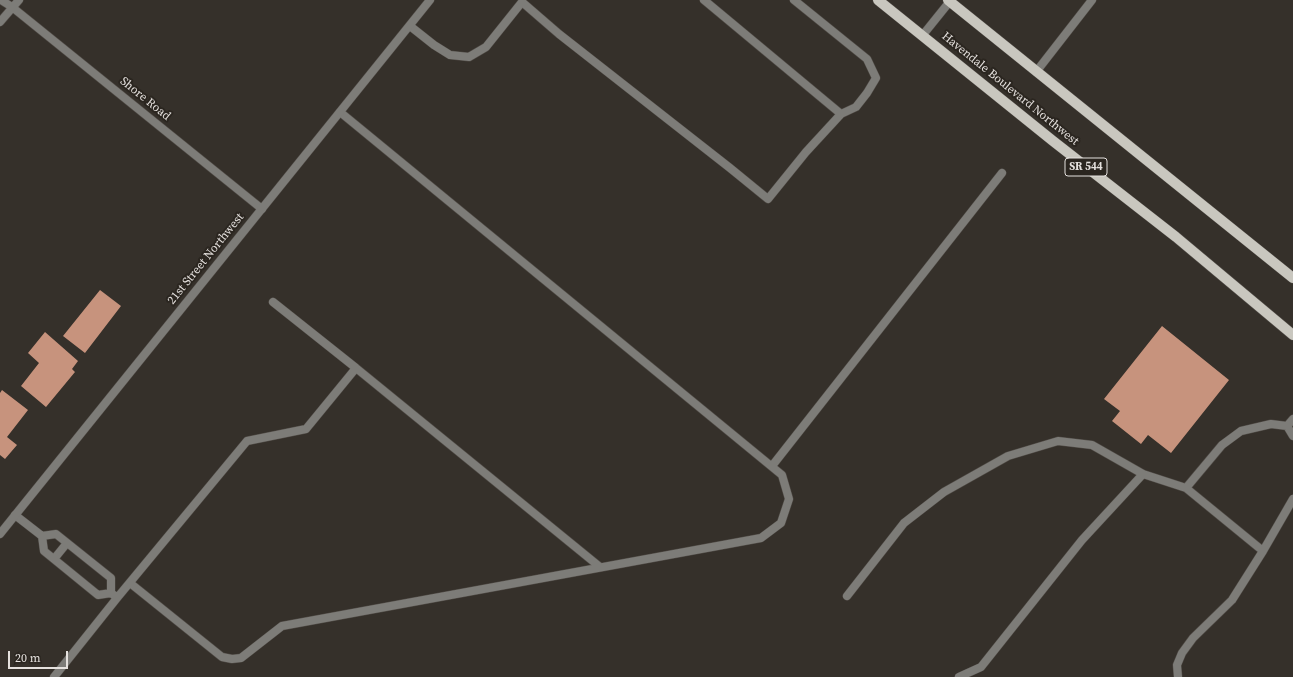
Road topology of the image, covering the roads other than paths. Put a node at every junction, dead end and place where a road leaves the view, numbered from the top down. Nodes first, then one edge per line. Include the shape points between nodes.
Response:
1 (1, 0) edge
2 (19, 0) edge
3 (430, 0) edge
4 (704, 0) edge
5 (794, 0) edge
6 (878, 0) edge
7 (950, 0) edge
8 (1092, 0) edge
9 (522, 1) edge
10 (12, 7) junction
11 (0, 22) edge
12 (410, 26) junction
13 (922, 36) junction
14 (1036, 72) junction
15 (340, 112) junction
16 (841, 114) junction
17 (1002, 173) dead end
18 (262, 209) junction
19 (1293, 278) edge
20 (273, 302) dead end
21 (1293, 335) edge
22 (356, 368) junction
23 (1293, 419) edge
24 (1287, 426) junction
25 (1293, 436) edge
26 (772, 466) junction
27 (1143, 474) junction
28 (1186, 488) junction
29 (1293, 499) edge
30 (15, 515) junction
31 (0, 534) edge
32 (42, 536) junction
33 (66, 543) junction
34 (1263, 551) junction
35 (54, 559) junction
36 (600, 567) junction
37 (130, 583) junction
38 (114, 596) junction
39 (847, 596) dead end
40 (54, 677) edge
41 (959, 677) edge
42 (1178, 677) edge

1 - 10 street, Shore Road
2 - 10 street
3 - 12 street, 21st Street Northwest
4 - 16 street
5 - 16 street via 867,60 876,78 856,108
6 - 13 main road, Havendale Boulevard Northwest / SR 544
7 - 13 street
7 - 14 main road
8 - 14 street
9 - 12 street via 486,47 469,57 450,55
9 - 16 street via 559,34 768,199
10 - 11 street
10 - 18 street, Shore Road
12 - 15 street, 21st Street Northwest
13 - 21 main road, Havendale Boulevard Northwest / SR 544 via 1176,238
14 - 19 main road
15 - 18 street, 21st Street Northwest
15 - 26 street
17 - 26 street
18 - 30 street, 21st Street Northwest
20 - 22 street
22 - 36 street
22 - 37 street via 306,429 247,441
23 - 24 street
24 - 25 street
24 - 28 street via 1271,424 1241,431 1222,445
26 - 36 street via 782,475 789,499 780,523 761,538
27 - 28 street
27 - 39 street via 1092,445 1058,441 1008,456 944,492 904,523
27 - 41 street via 1082,540 981,667
28 - 34 street
29 - 34 street
30 - 31 street, 21st Street Northwest
30 - 32 street
32 - 33 street via 56,534
32 - 35 street via 44,551
33 - 35 street
33 - 38 street via 111,578
34 - 42 street via 1232,600 1193,638 1182,653 1177,665
35 - 38 street via 98,595
36 - 37 street via 282,626 241,658 232,659 222,657
37 - 38 street
38 - 40 street

